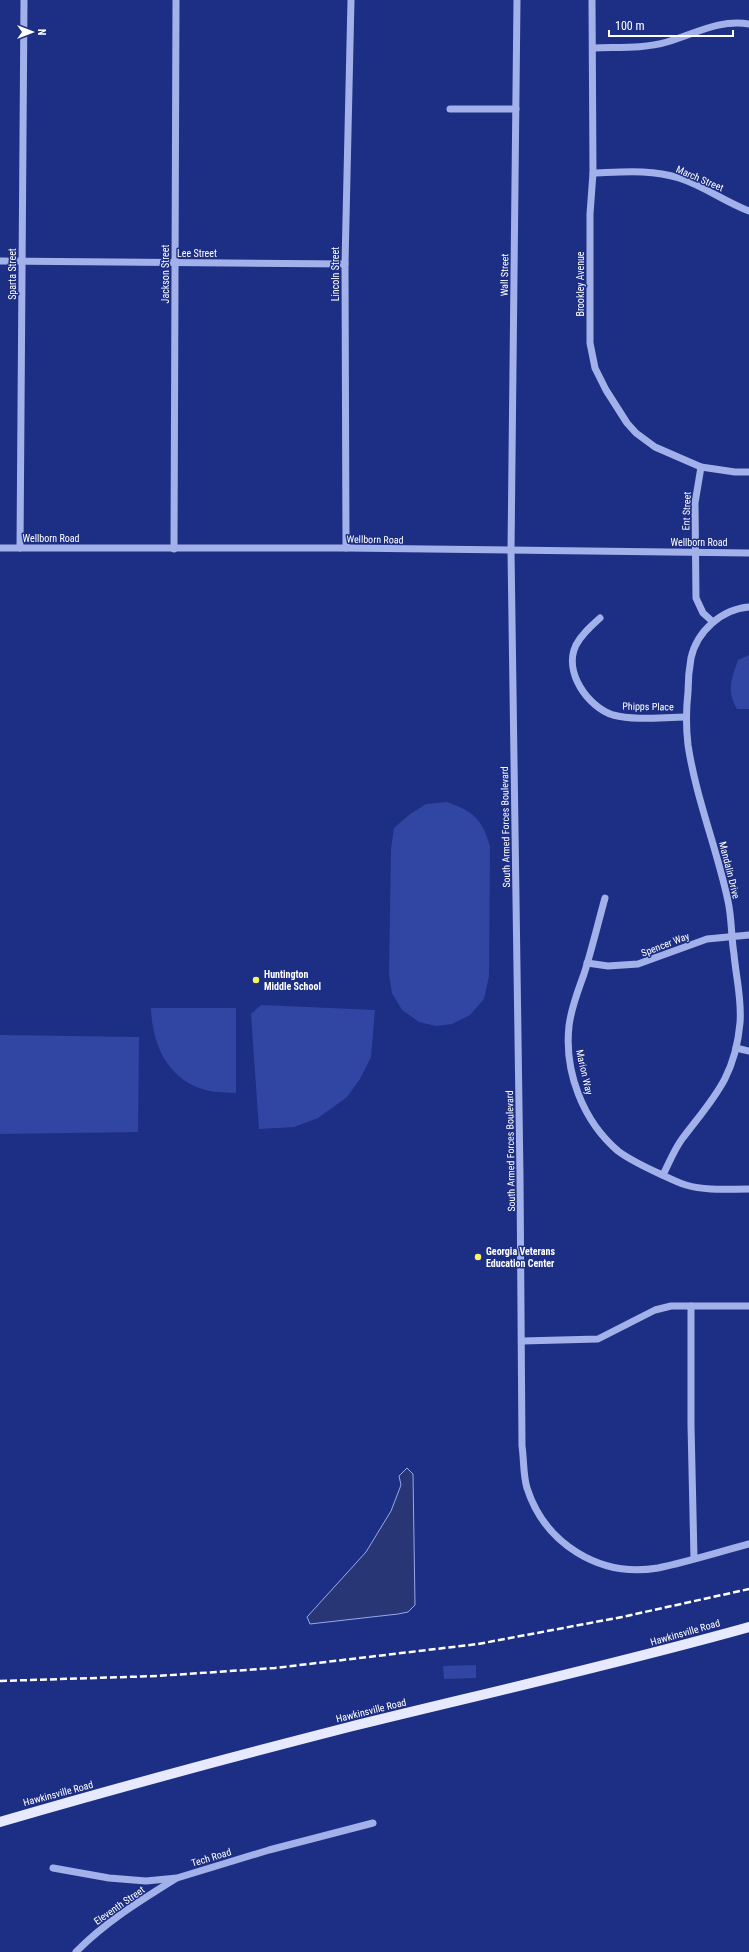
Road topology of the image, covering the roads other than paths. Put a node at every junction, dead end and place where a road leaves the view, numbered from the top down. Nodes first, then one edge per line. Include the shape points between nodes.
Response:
1 (24, 0) edge
2 (176, 0) edge
3 (351, 0) edge
4 (517, 0) edge
5 (592, 0) edge
6 (749, 24) edge
7 (594, 48) junction
8 (450, 109) dead end
9 (516, 109) junction
10 (593, 172) junction
11 (749, 211) edge
12 (0, 261) edge
13 (22, 261) junction
14 (175, 263) junction
15 (345, 264) junction
16 (701, 466) junction
17 (749, 472) edge
18 (0, 548) edge
19 (20, 548) junction
20 (346, 548) junction
21 (174, 549) junction
22 (511, 551) junction
23 (695, 552) junction
24 (749, 552) edge
25 (749, 607) edge
26 (600, 618) dead end
27 (713, 622) junction
28 (686, 717) junction
29 (605, 898) dead end
30 (749, 935) edge
31 (732, 936) junction
32 (587, 963) junction
33 (736, 1048) junction
34 (749, 1051) edge
35 (663, 1175) junction
36 (749, 1189) edge
37 (691, 1306) junction
38 (749, 1306) edge
39 (522, 1341) junction
40 (749, 1544) edge
41 (694, 1558) junction
42 (749, 1627) edge
43 (0, 1822) edge
44 (373, 1823) dead end
45 (53, 1868) dead end
46 (177, 1878) junction
47 (76, 1952) edge

1 - 13 street, Sparta Street
2 - 14 street, Jackson Street
3 - 15 street, Lincoln Street
4 - 9 street, Wall Street
5 - 7 street, Brookley Avenue
6 - 7 street via 718,24 666,42 636,47
7 - 10 street, Brookley Avenue
8 - 9 street
9 - 22 street, Wall Street
10 - 11 street, March Street via 642,171 664,174 696,185
10 - 16 street, Brookley Avenue via 590,214 590,343 595,368 620,414 636,432 666,453
12 - 13 street, Lee Street
13 - 14 street, Lee Street
13 - 19 street, Sparta Street
14 - 15 street, Lee Street
14 - 21 street, Jackson Street
15 - 20 street, Lincoln Street
16 - 17 street, Brookley Avenue
16 - 23 street, Ent Street via 695,503
18 - 19 street, Wellborn Road
19 - 21 street, Wellborn Road
20 - 21 street, Wellborn Road
20 - 22 street, Wellborn Road
22 - 23 street, Wellborn Road
22 - 39 street, South Armed Forces Boulevard
23 - 24 street, Wellborn Road
23 - 27 street, Ent Street via 696,598 703,613
25 - 27 street, Mandalin Drive via 733,611
26 - 28 street, Phipps Place via 583,634 575,646 575,675 589,700 600,709 626,717
27 - 28 street, Mandalin Drive via 700,636 691,657
28 - 31 street, Mandalin Drive via 691,761 725,885
29 - 32 street, Marion Way
30 - 31 street, Spencer Way
31 - 32 street, Spencer Way via 707,939 638,964 608,966
31 - 33 street, Mandalin Drive via 740,998 740,1025
32 - 35 street, Marion Way via 569,1025 569,1053 580,1099 593,1123 619,1151
33 - 34 street
33 - 35 street, Mandalin Drive via 722,1087 682,1140
35 - 36 street, Marion Way via 696,1188
37 - 38 street
37 - 39 street via 671,1306 656,1310 598,1339
37 - 41 street
39 - 41 street, South Armed Forces Boulevard via 522,1446 527,1488 538,1513 550,1530 565,1546 590,1560 616,1568 658,1568
40 - 41 street, South Armed Forces Boulevard
42 - 43 main road, Hawkinsville Road via 215,1762
44 - 46 street, Tech Road via 269,1850
45 - 46 street, Tech Road via 124,1880
46 - 47 street, Eleventh Street via 126,1910

